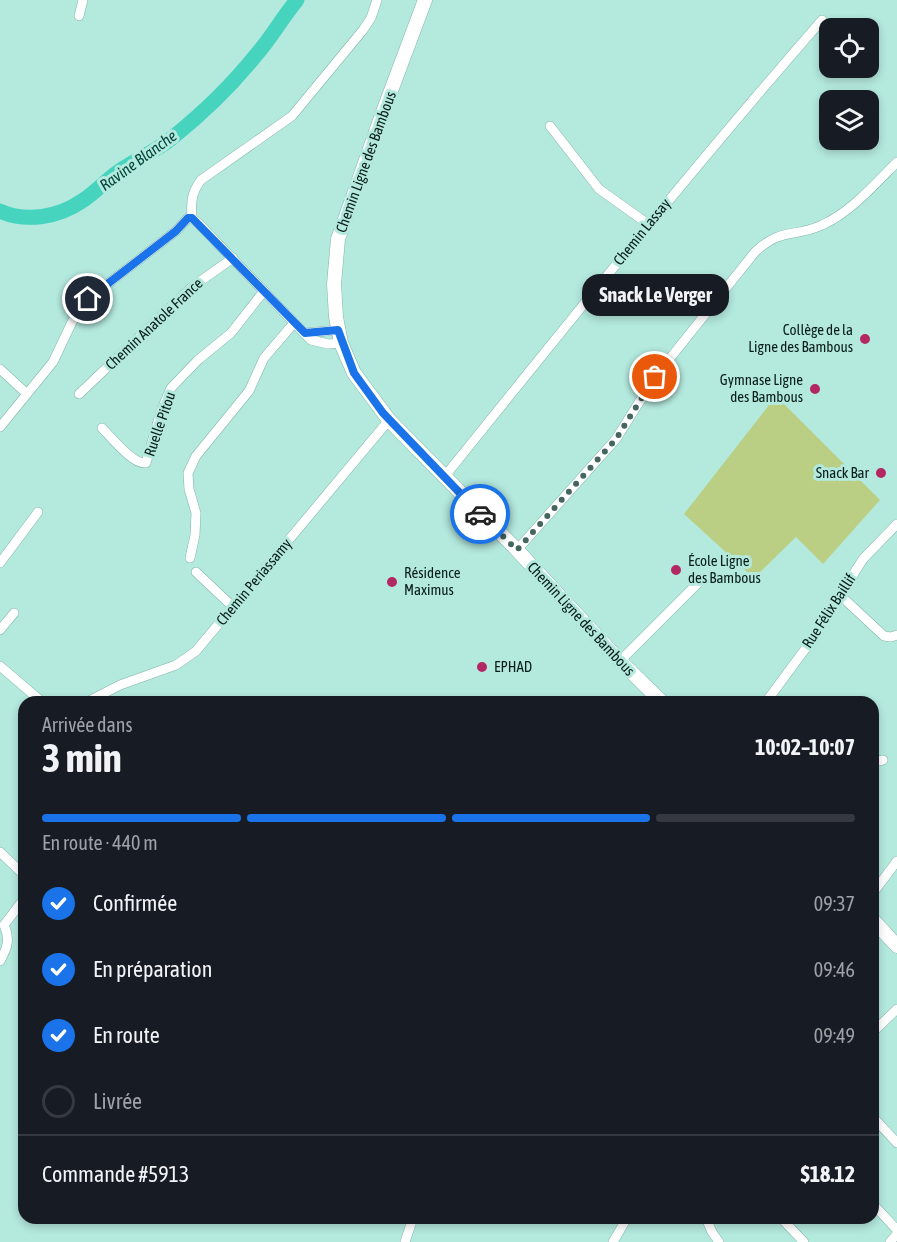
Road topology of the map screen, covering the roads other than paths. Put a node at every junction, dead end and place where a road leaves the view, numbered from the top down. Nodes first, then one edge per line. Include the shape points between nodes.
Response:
1 (83, 0) edge
2 (377, 0) edge
3 (425, 0) edge
4 (80, 16) dead end
5 (819, 24) edge
6 (550, 126) dead end
7 (897, 162) edge
8 (195, 221) junction
9 (648, 224) junction
10 (232, 258) junction
11 (264, 291) junction
12 (294, 323) junction
13 (340, 336) junction
14 (0, 369) edge
15 (26, 393) junction
16 (79, 394) dead end
17 (389, 420) junction
18 (0, 426) edge
19 (102, 428) dead end
20 (445, 476) junction
21 (39, 512) dead end
22 (897, 524) edge
23 (517, 550) junction
24 (190, 558) dead end
25 (0, 562) edge
26 (196, 572) dead end
27 (702, 579) dead end
28 (841, 596) junction
29 (233, 607) junction
30 (14, 613) dead end
31 (0, 630) edge
32 (897, 635) edge
33 (620, 661) junction
34 (0, 666) edge
35 (35, 696) edge
36 (99, 696) edge
37 (656, 696) edge
38 (770, 696) edge
39 (0, 852) edge
40 (897, 861) edge
41 (18, 869) edge
42 (879, 885) edge
43 (18, 905) edge
44 (2, 923) edge
45 (879, 926) edge
46 (897, 946) edge
47 (0, 960) edge
48 (897, 1009) edge
49 (879, 1026) edge
50 (879, 1124) edge
51 (897, 1143) edge
52 (879, 1211) edge
53 (410, 1224) edge
54 (624, 1224) edge
55 (710, 1224) edge
56 (787, 1224) edge
57 (897, 1232) edge
58 (405, 1242) edge
59 (613, 1242) edge
60 (719, 1242) edge
61 (804, 1242) edge
62 (890, 1242) edge

1 - 4 street
2 - 8 street via 363,30 292,116 196,186 191,202
3 - 13 main road, Chemin Ligne des Bambous via 341,230 334,284
5 - 9 street, Chemin Lassay
6 - 9 street via 599,189
7 - 23 street via 827,223 778,235 755,252 655,377 616,439
8 - 10 street
8 - 15 street via 188,218 88,299 53,362
9 - 20 street, Chemin Lassay
10 - 11 street
10 - 16 street, Chemin Anatole France via 192,286
11 - 12 street
11 - 19 street, Ruelle Pitou via 235,328 171,388 146,463 134,460
12 - 13 street via 318,343
12 - 24 street via 264,358 249,391 196,456 188,473 196,513
13 - 17 main road, Chemin Ligne des Bambous via 354,373
14 - 15 street
15 - 18 street
17 - 20 main road, Chemin Ligne des Bambous
17 - 29 street, Chemin Periassamy
20 - 23 main road, Chemin Ligne des Bambous
21 - 25 street
22 - 28 street, Rue Félix Baillif via 863,559
23 - 33 main road, Chemin Ligne des Bambous
26 - 29 street
27 - 33 street
28 - 32 street via 884,636
28 - 38 street, Rue Félix Baillif
29 - 36 street, Chemin Periassamy via 187,659
30 - 31 street
33 - 37 main road, Chemin Ligne des Bambous
34 - 35 street
39 - 41 street
40 - 42 street
43 - 44 street
44 - 47 street via 9,936
45 - 46 main road
48 - 49 street
50 - 51 street
52 - 57 street
53 - 58 street
54 - 59 street
55 - 60 street
56 - 61 street
57 - 62 street

